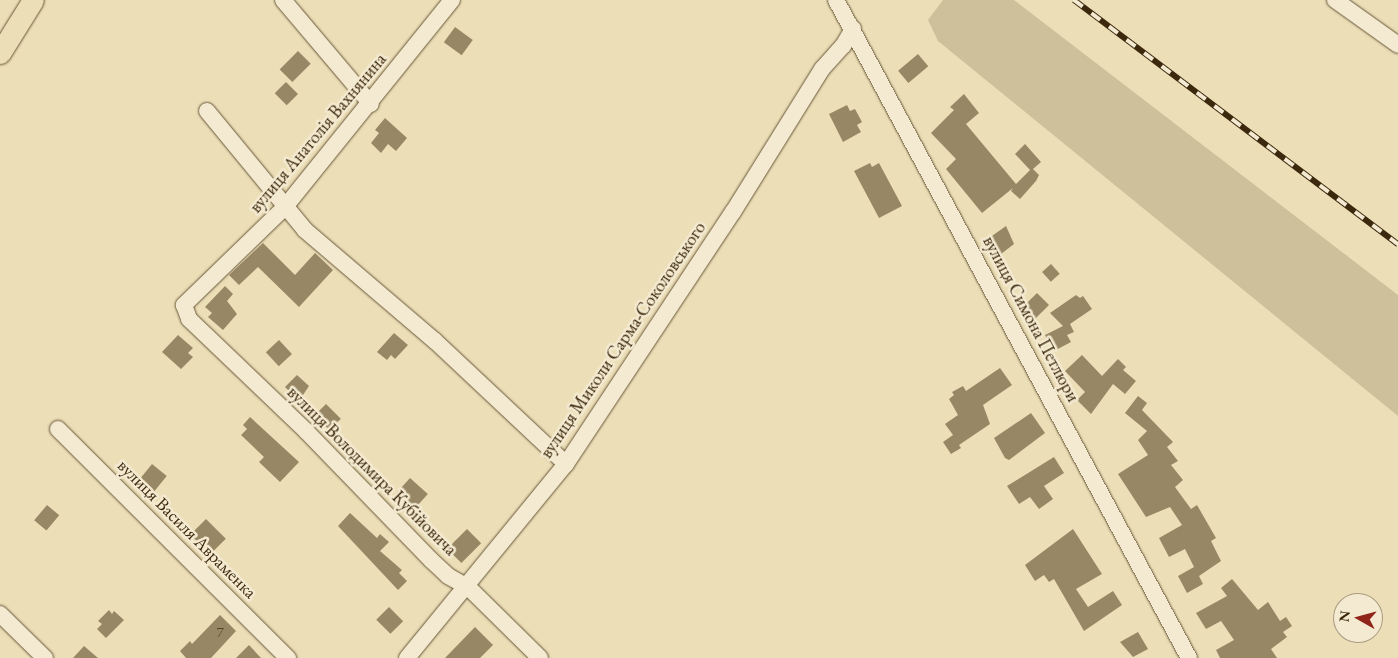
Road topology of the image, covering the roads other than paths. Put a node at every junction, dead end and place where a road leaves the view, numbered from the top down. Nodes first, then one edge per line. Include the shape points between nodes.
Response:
1 (33, 0) edge
2 (283, 0) edge
3 (452, 0) edge
4 (836, 0) edge
5 (1335, 0) edge
6 (853, 29) junction
7 (1398, 45) edge
8 (0, 53) edge
9 (371, 104) junction
10 (207, 112) dead end
11 (285, 207) junction
12 (184, 305) joint
13 (58, 429) dead end
14 (566, 464) junction
15 (468, 587) junction
16 (0, 614) edge
17 (45, 658) edge
18 (288, 658) edge
19 (407, 658) edge
20 (540, 658) edge
21 (1189, 658) edge

1 - 8 main road
2 - 9 street
3 - 9 street, вулиця Анатолія Вахнянина
4 - 6 street, вулиця Симона Петлюри
5 - 7 street
6 - 14 street, вулиця Миколи Сарма-Соколовського via 844,46 812,83 733,212
6 - 21 street, вулиця Симона Петлюри
9 - 11 street, вулиця Анатолія Вахнянина
10 - 11 street
11 - 12 street, вулиця Анатолія Вахнянина
11 - 14 street via 305,230 448,352
12 - 15 street, вулиця Володимира Кубійовича via 189,319 306,431 448,576
13 - 18 street, вулиця Василя Авраменка
14 - 15 street, вулиця Миколи Сарма-Соколовського
15 - 19 street, вулиця Миколи Сарма-Соколовського
15 - 20 street, вулиця Володимира Кубійовича
16 - 17 street

